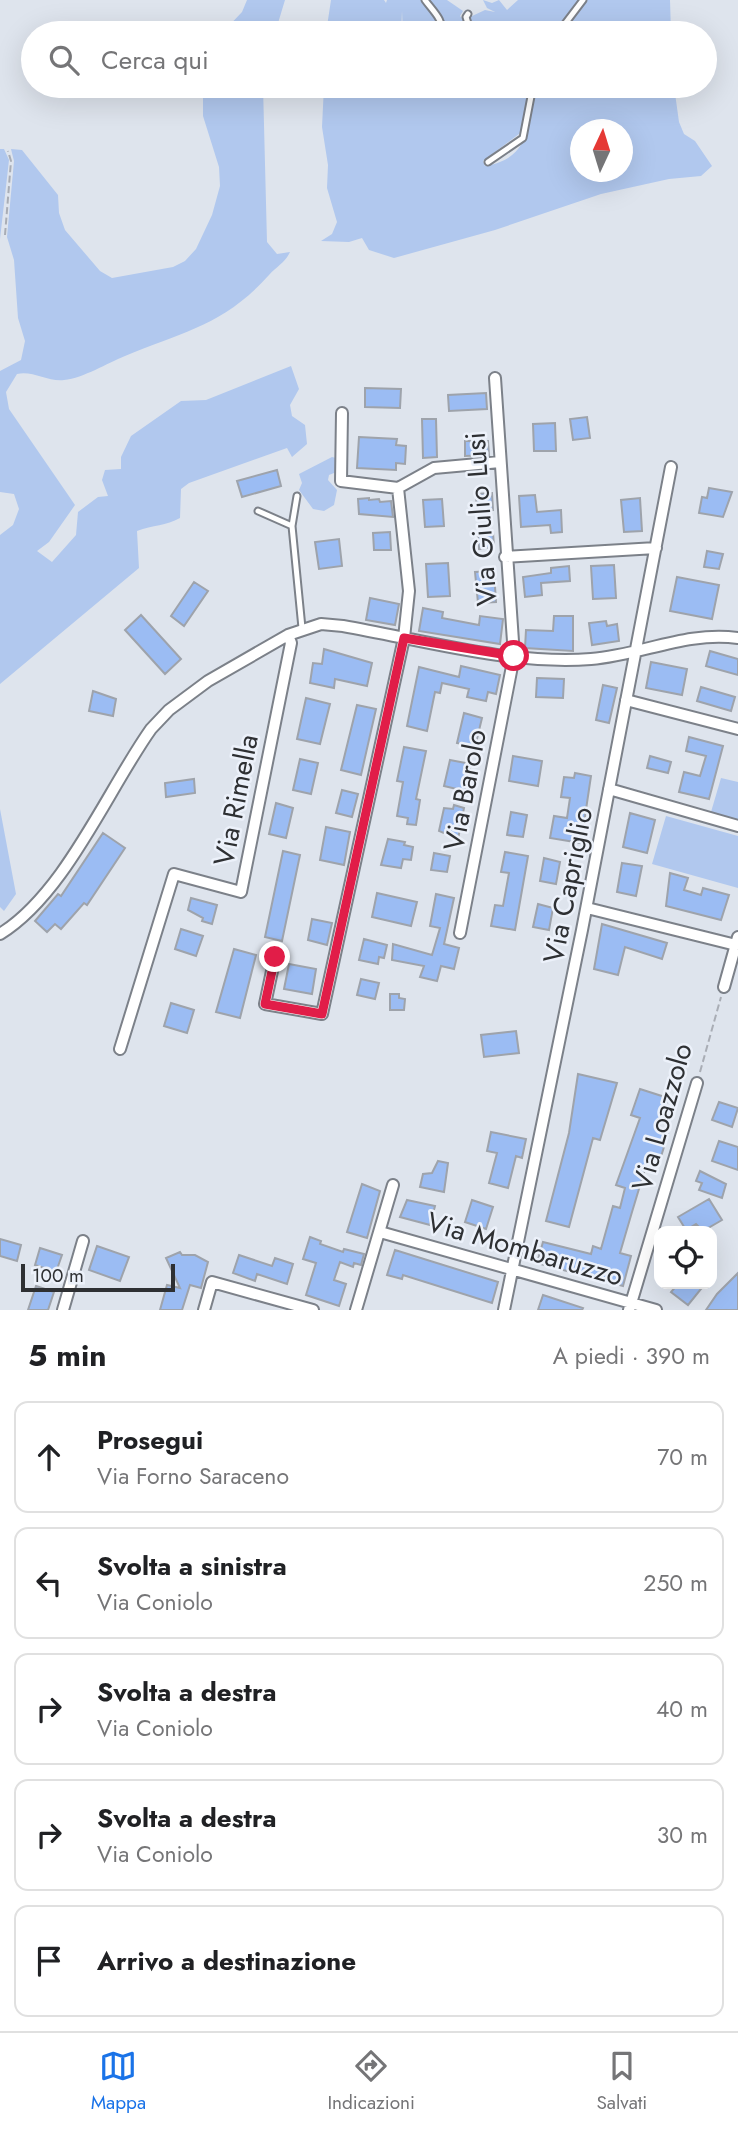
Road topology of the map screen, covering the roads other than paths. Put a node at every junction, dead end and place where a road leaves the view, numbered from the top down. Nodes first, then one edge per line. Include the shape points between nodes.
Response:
1 (425, 0) edge
2 (583, 0) edge
3 (468, 14) dead end
4 (440, 21) edge
5 (467, 21) edge
6 (567, 21) edge
7 (531, 98) edge
8 (488, 162) dead end
9 (495, 378) dead end
10 (342, 413) dead end
11 (500, 462) junction
12 (671, 467) dead end
13 (398, 488) junction
14 (297, 496) dead end
15 (258, 511) dead end
16 (292, 526) junction
17 (656, 548) junction
18 (505, 557) junction
19 (302, 628) junction
20 (288, 635) junction
21 (404, 638) junction
22 (738, 638) edge
23 (636, 650) junction
24 (514, 656) junction
25 (626, 700) junction
26 (738, 729) edge
27 (609, 789) junction
28 (738, 826) edge
29 (587, 908) junction
30 (460, 933) dead end
31 (0, 934) edge
32 (737, 941) edge
33 (275, 957) dead end
34 (724, 987) road end
35 (120, 1049) dead end
36 (697, 1083) road end
37 (393, 1185) dead end
38 (380, 1232) junction
39 (83, 1241) dead end
40 (513, 1269) junction
41 (630, 1306) edge
42 (63, 1310) edge
43 (204, 1310) edge
44 (313, 1310) edge
45 (356, 1310) edge
46 (505, 1310) edge
47 (656, 1310) edge

1 - 4 lane
2 - 6 lane
3 - 5 lane
7 - 8 lane via 523,138
9 - 11 street, Via Giulio Lusi
10 - 13 street via 341,481
11 - 13 street via 434,468
11 - 18 street, Via Giulio Lusi
12 - 17 street, Via Capriglio
13 - 21 street via 409,591
14 - 16 lane
15 - 16 lane
16 - 19 lane
17 - 18 street
17 - 23 street, Via Capriglio
18 - 24 street, Via Giulio Lusi
19 - 20 street
19 - 21 street via 329,624
20 - 31 street via 208,681 151,729 57,877 28,913
20 - 35 street, Via Rimella via 291,643 241,892 174,874
21 - 24 street
21 - 33 street via 322,1014 265,1004
22 - 23 street via 687,637
23 - 24 street via 593,659
23 - 25 street, Via Capriglio
24 - 30 street, Via Barolo
25 - 26 street
25 - 27 street, Via Capriglio
27 - 28 street
27 - 29 street, Via Capriglio
29 - 32 street
29 - 40 street, Via Capriglio
32 - 34 street
36 - 41 street, Via Loazzolo
37 - 38 street
38 - 40 street, Via Mombaruzzo
38 - 45 street
39 - 42 street
40 - 41 street, Via Mombaruzzo
40 - 46 street, Via Capriglio
41 - 47 street, Via Mombaruzzo
43 - 44 street via 212,1282

